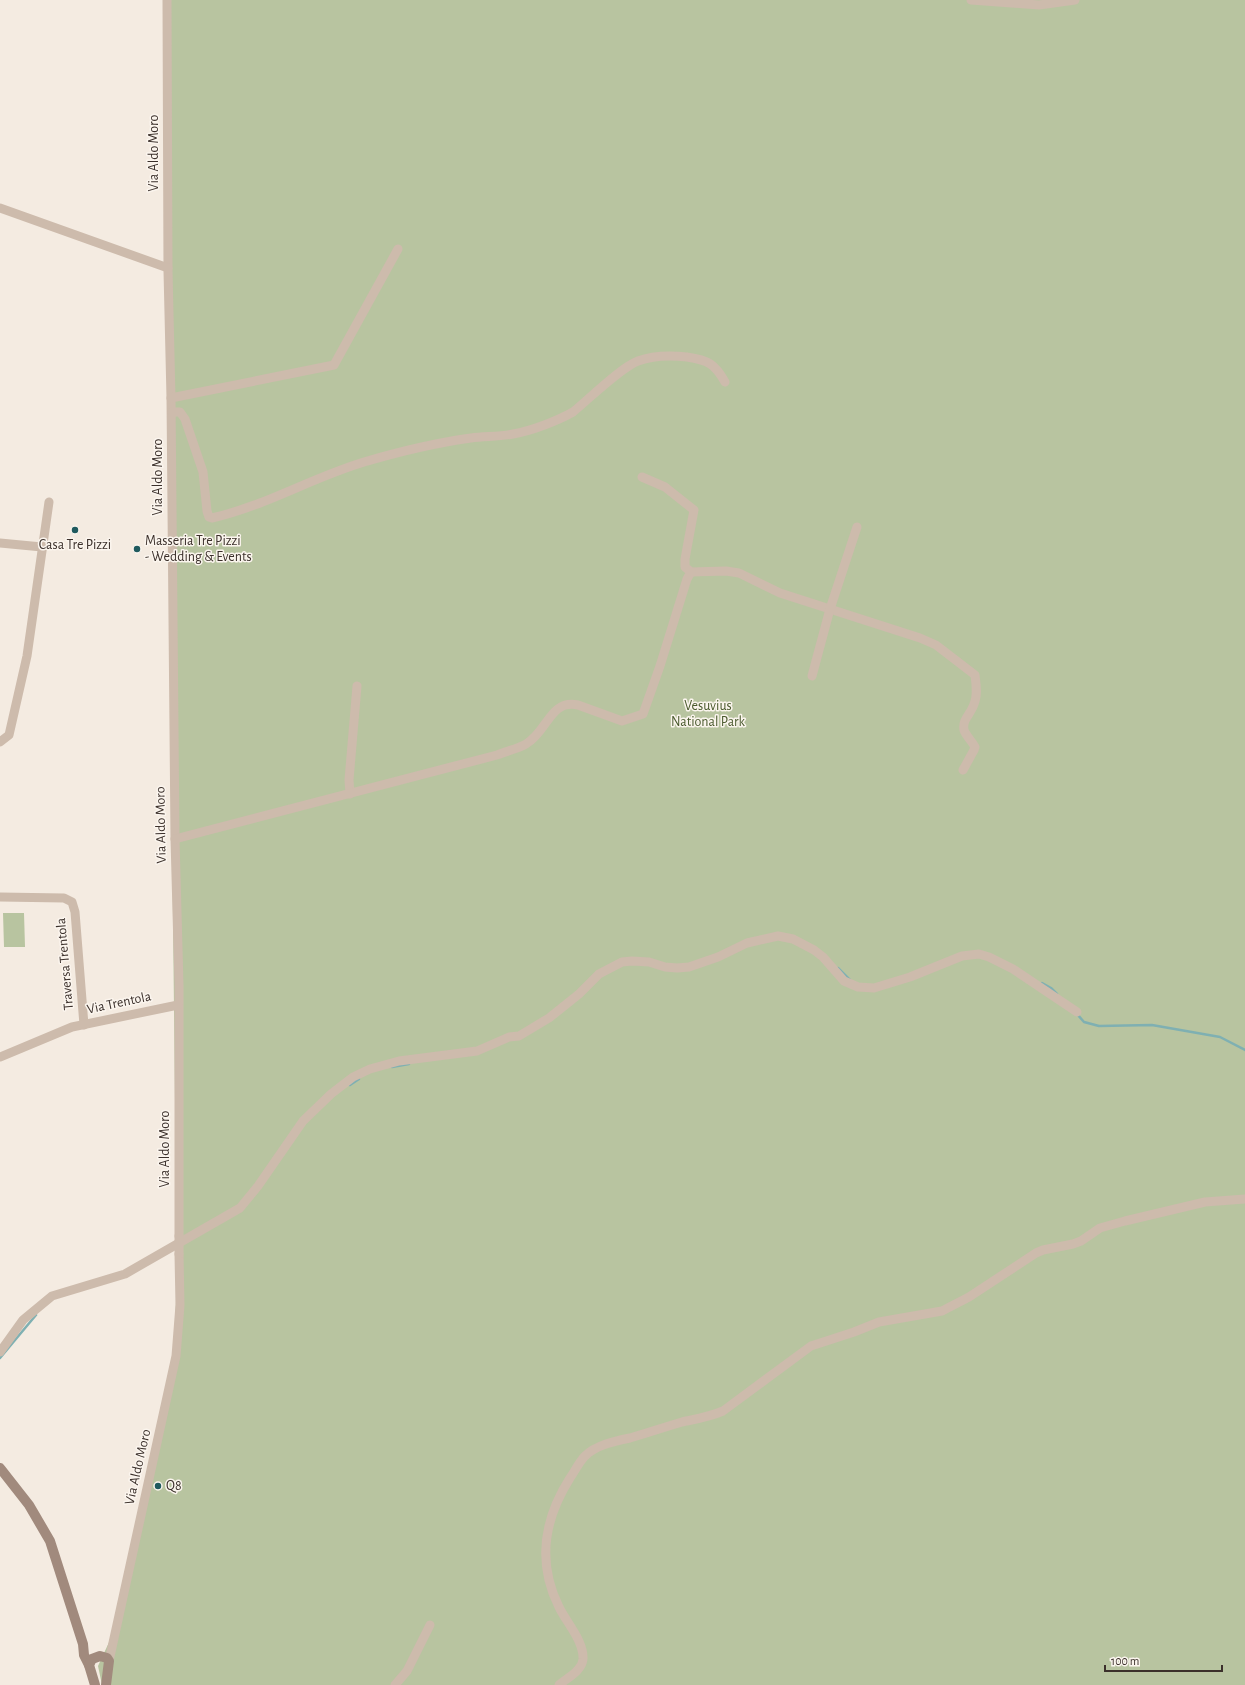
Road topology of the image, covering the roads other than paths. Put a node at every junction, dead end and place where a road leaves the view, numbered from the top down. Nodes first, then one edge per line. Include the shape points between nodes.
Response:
1 (167, 0) edge
2 (971, 0) edge
3 (1075, 0) edge
4 (0, 208) edge
5 (398, 250) dead end
6 (168, 268) junction
7 (725, 382) dead end
8 (172, 398) junction
9 (172, 412) junction
10 (642, 477) dead end
11 (49, 502) dead end
12 (857, 527) dead end
13 (0, 543) edge
14 (42, 547) junction
15 (690, 572) junction
16 (830, 609) junction
17 (812, 676) dead end
18 (357, 686) dead end
19 (0, 742) edge
20 (963, 770) dead end
21 (350, 794) junction
22 (175, 839) junction
23 (0, 897) edge
24 (178, 1004) junction
25 (1077, 1012) dead end
26 (84, 1025) junction
27 (0, 1057) edge
28 (1245, 1199) edge
29 (0, 1352) edge
30 (0, 1468) edge
31 (430, 1625) dead end
32 (83, 1644) junction
33 (102, 1658) junction
34 (89, 1665) junction
35 (95, 1685) edge
36 (106, 1685) edge
37 (395, 1685) edge
38 (559, 1685) edge

1 - 6 street, Via Aldo Moro
2 - 3 street via 1039,5
4 - 6 street
5 - 8 street via 334,364
6 - 8 street, Via Aldo Moro
7 - 9 street via 718,369 708,362 695,358 668,355 647,358 627,367 563,418 513,434 452,441 363,462 235,513 212,518 207,511 203,472 186,420 180,412
8 - 9 street, Via Aldo Moro
9 - 22 street, Via Aldo Moro
10 - 15 street via 665,487 694,510 685,559 685,567
11 - 14 street
12 - 16 street
13 - 14 street
14 - 19 street via 27,656 9,735
15 - 16 street via 739,572 780,593
15 - 21 street via 643,714 622,721 578,705 563,705 552,714 542,731 526,744 497,755
16 - 17 street
16 - 20 street via 936,645 975,675 977,691 964,726 974,750
18 - 21 street
21 - 22 street
22 - 24 street, Via Aldo Moro
23 - 26 street, Traversa Trentola via 64,898 72,902 75,912
24 - 26 street, Via Trentola
24 - 33 street, Via Aldo Moro, bridge via 180,1305 176,1356 112,1643
25 - 29 street via 1013,969 979,954 962,956 874,988 858,987 844,981 814,950 792,939 778,936 748,943 689,967 622,962 599,974 549,1018 519,1036 509,1037 477,1051 399,1061 353,1077 303,1121 263,1180 240,1208 125,1274 52,1296 23,1320
26 - 27 street, Via Trentola via 72,1027
28 - 38 street via 1205,1202 1100,1228 1081,1241 1039,1252 951,1307 879,1322 811,1346 723,1411 712,1416 682,1422 596,1448 585,1456 557,1501 550,1518 547,1536 546,1568 558,1607 575,1633 583,1659 580,1668
30 - 32 main road via 29,1505 50,1540
31 - 37 street via 407,1671
32 - 33 main road
32 - 34 main road via 84,1655
33 - 34 main road via 92,1659
33 - 36 main road
34 - 35 main road

